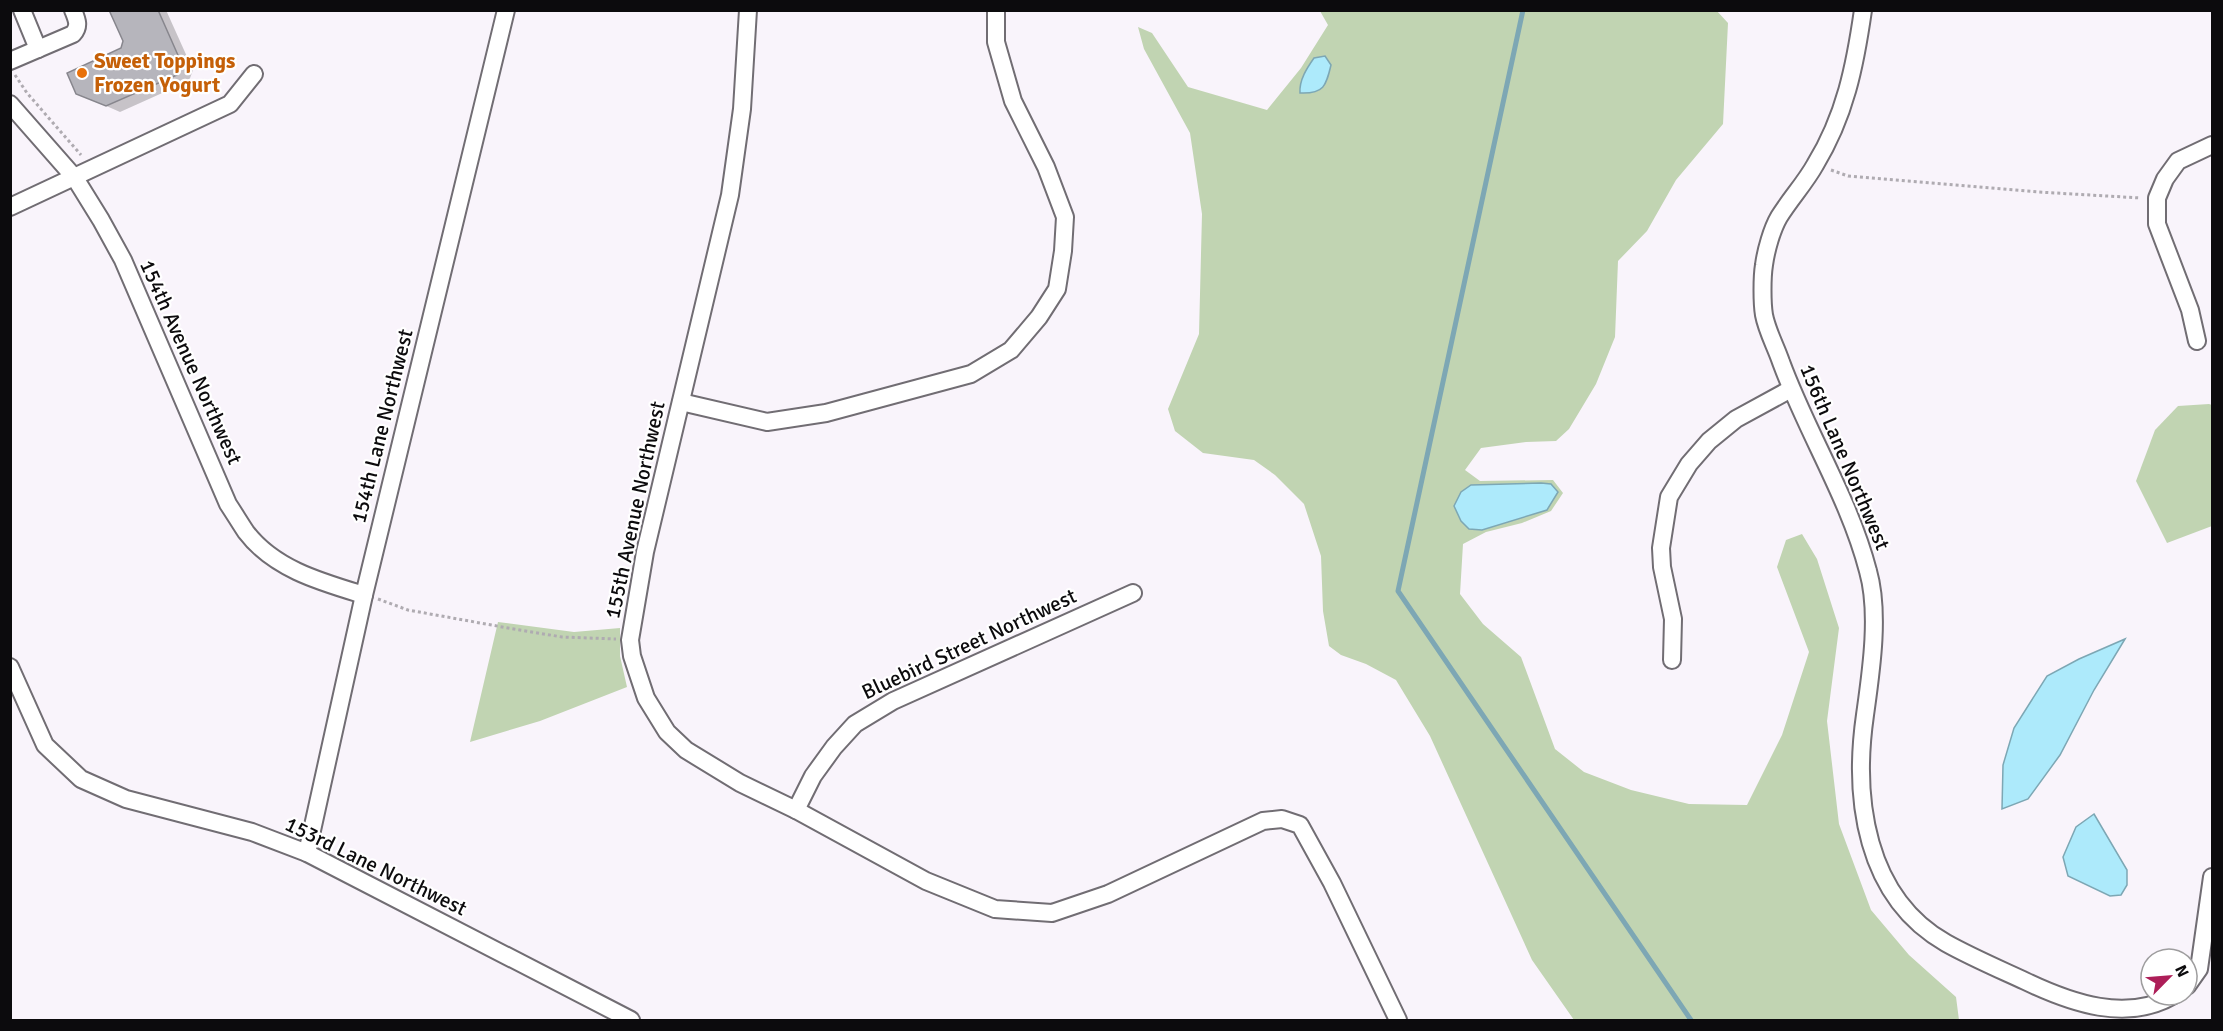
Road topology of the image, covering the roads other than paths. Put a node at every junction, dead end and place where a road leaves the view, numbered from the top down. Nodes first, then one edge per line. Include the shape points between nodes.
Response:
1 (22, 10) edge
2 (73, 10) edge
3 (506, 10) edge
4 (748, 10) edge
5 (996, 10) edge
6 (1863, 10) edge
7 (38, 49) junction
8 (10, 61) edge
9 (254, 74) dead end
10 (10, 104) edge
11 (2212, 145) edge
12 (75, 178) junction
13 (10, 207) edge
14 (2197, 341) dead end
15 (1791, 389) junction
16 (681, 402) junction
17 (1132, 592) dead end
18 (364, 595) junction
19 (1672, 660) dead end
20 (10, 667) edge
21 (796, 810) junction
22 (307, 853) junction
23 (2212, 876) edge
24 (2199, 969) edge
25 (2144, 1007) edge
26 (631, 1020) edge
27 (1398, 1020) edge

1 - 7 street
2 - 7 street via 78,23 73,34
3 - 18 street, 154th Lane Northwest
4 - 16 street, 155th Avenue Northwest via 742,109 730,195
5 - 16 street via 996,42 1013,101 1046,167 1065,217 1057,289 1039,317 1011,350 971,374 826,413 767,423
6 - 15 street, 156th Lane Northwest via 1846,101 1816,165 1778,219 1764,266 1764,315
7 - 8 street
9 - 12 street via 230,104
10 - 12 street, 154th Avenue Northwest
11 - 14 street via 2178,161 2157,198 2157,224 2190,310
12 - 13 street
12 - 18 street, 154th Avenue Northwest via 123,260 228,504 247,533 272,557 310,578
15 - 19 street via 1736,419 1709,441 1669,497 1660,548 1673,619
15 - 25 street, 156th Lane Northwest via 1842,500 1873,590 1862,810 1869,844 1891,891 1914,919 1944,942 2050,993 2089,1006 2128,1010
16 - 21 street, 155th Avenue Northwest via 645,552 630,639 632,656 646,698 667,732 686,750 740,783
17 - 21 street, Bluebird Street Northwest via 893,701 855,724 813,776
18 - 22 street, 154th Lane Northwest
20 - 22 street, 153rd Lane Northwest via 45,745 81,779 126,799 252,832
21 - 27 street, 155th Avenue Northwest via 926,881 995,909 1052,913 1108,894 1263,820 1282,819 1300,825
22 - 26 street, 153rd Lane Northwest
23 - 24 street

